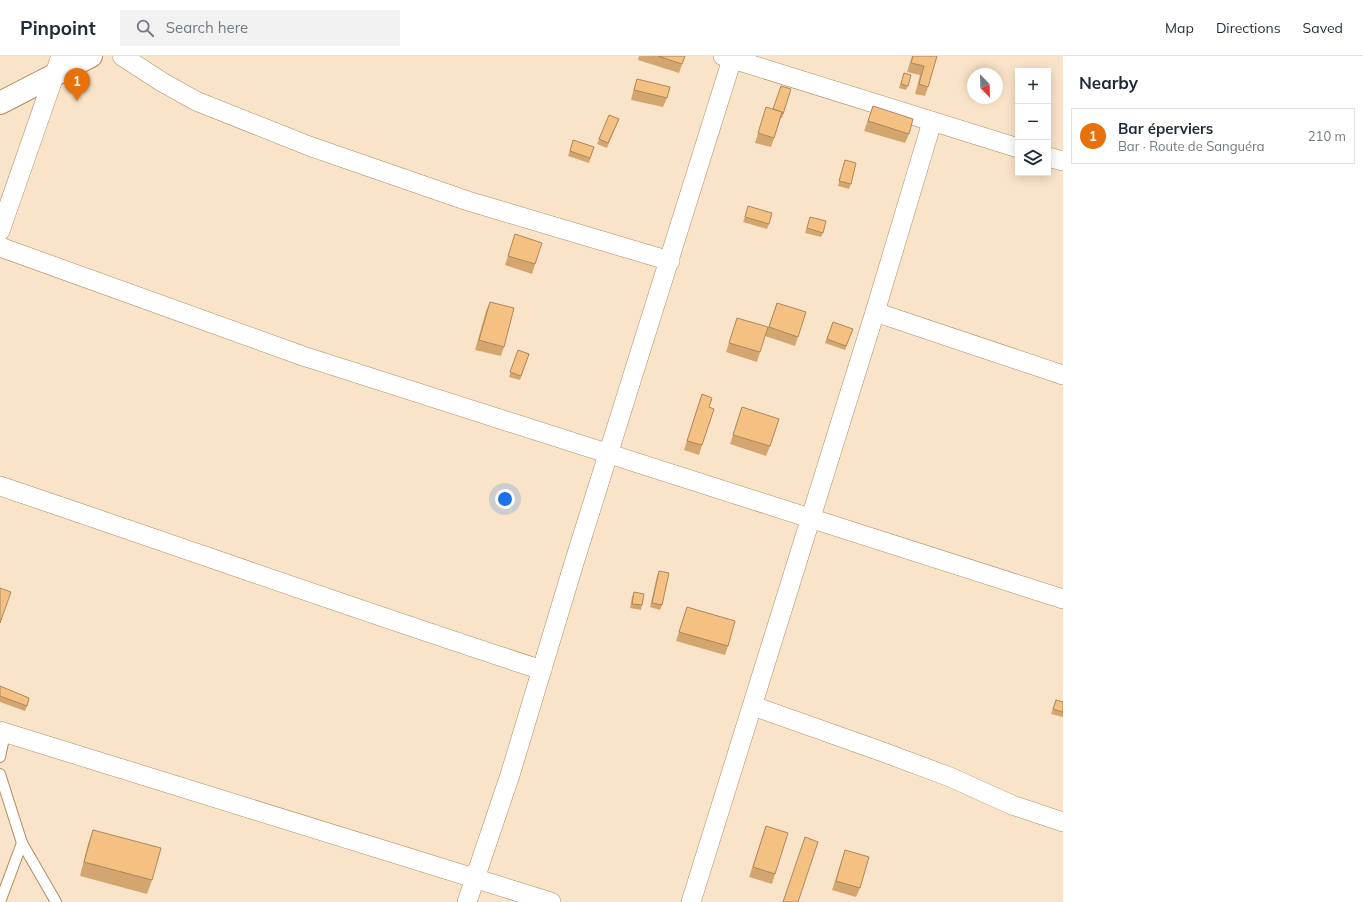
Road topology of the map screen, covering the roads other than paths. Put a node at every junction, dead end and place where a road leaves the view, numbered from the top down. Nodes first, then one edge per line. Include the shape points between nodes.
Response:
1 (91, 56) edge
2 (122, 56) edge
3 (729, 57) edge
4 (58, 64) edge
5 (0, 103) edge
6 (932, 122) junction
7 (1015, 147) edge
8 (1051, 158) edge
9 (1063, 161) edge
10 (0, 231) edge
11 (0, 247) edge
12 (670, 261) junction
13 (875, 312) junction
14 (1063, 375) edge
15 (610, 454) junction
16 (0, 486) edge
17 (810, 519) junction
18 (1063, 599) edge
19 (542, 670) junction
20 (753, 706) junction
21 (3, 732) edge
22 (0, 757) edge
23 (0, 774) edge
24 (1063, 822) edge
25 (22, 843) junction
26 (476, 878) junction
27 (0, 902) edge
28 (56, 902) edge
29 (467, 902) edge
30 (551, 902) edge
31 (691, 902) edge

1 - 4 street
2 - 12 street via 196,100 309,146 468,200
3 - 6 street
3 - 12 street
4 - 5 street
4 - 10 street
6 - 7 street
6 - 13 street
8 - 9 street
11 - 15 street via 303,356
12 - 15 street
13 - 14 street
13 - 17 street
15 - 17 street
15 - 19 street
16 - 19 street via 394,622
17 - 18 street
17 - 20 street
19 - 26 street
20 - 24 street via 950,777 1012,805
20 - 31 street
21 - 22 lane
21 - 26 street
23 - 25 lane
25 - 27 lane
25 - 28 lane
26 - 29 street
26 - 30 street

